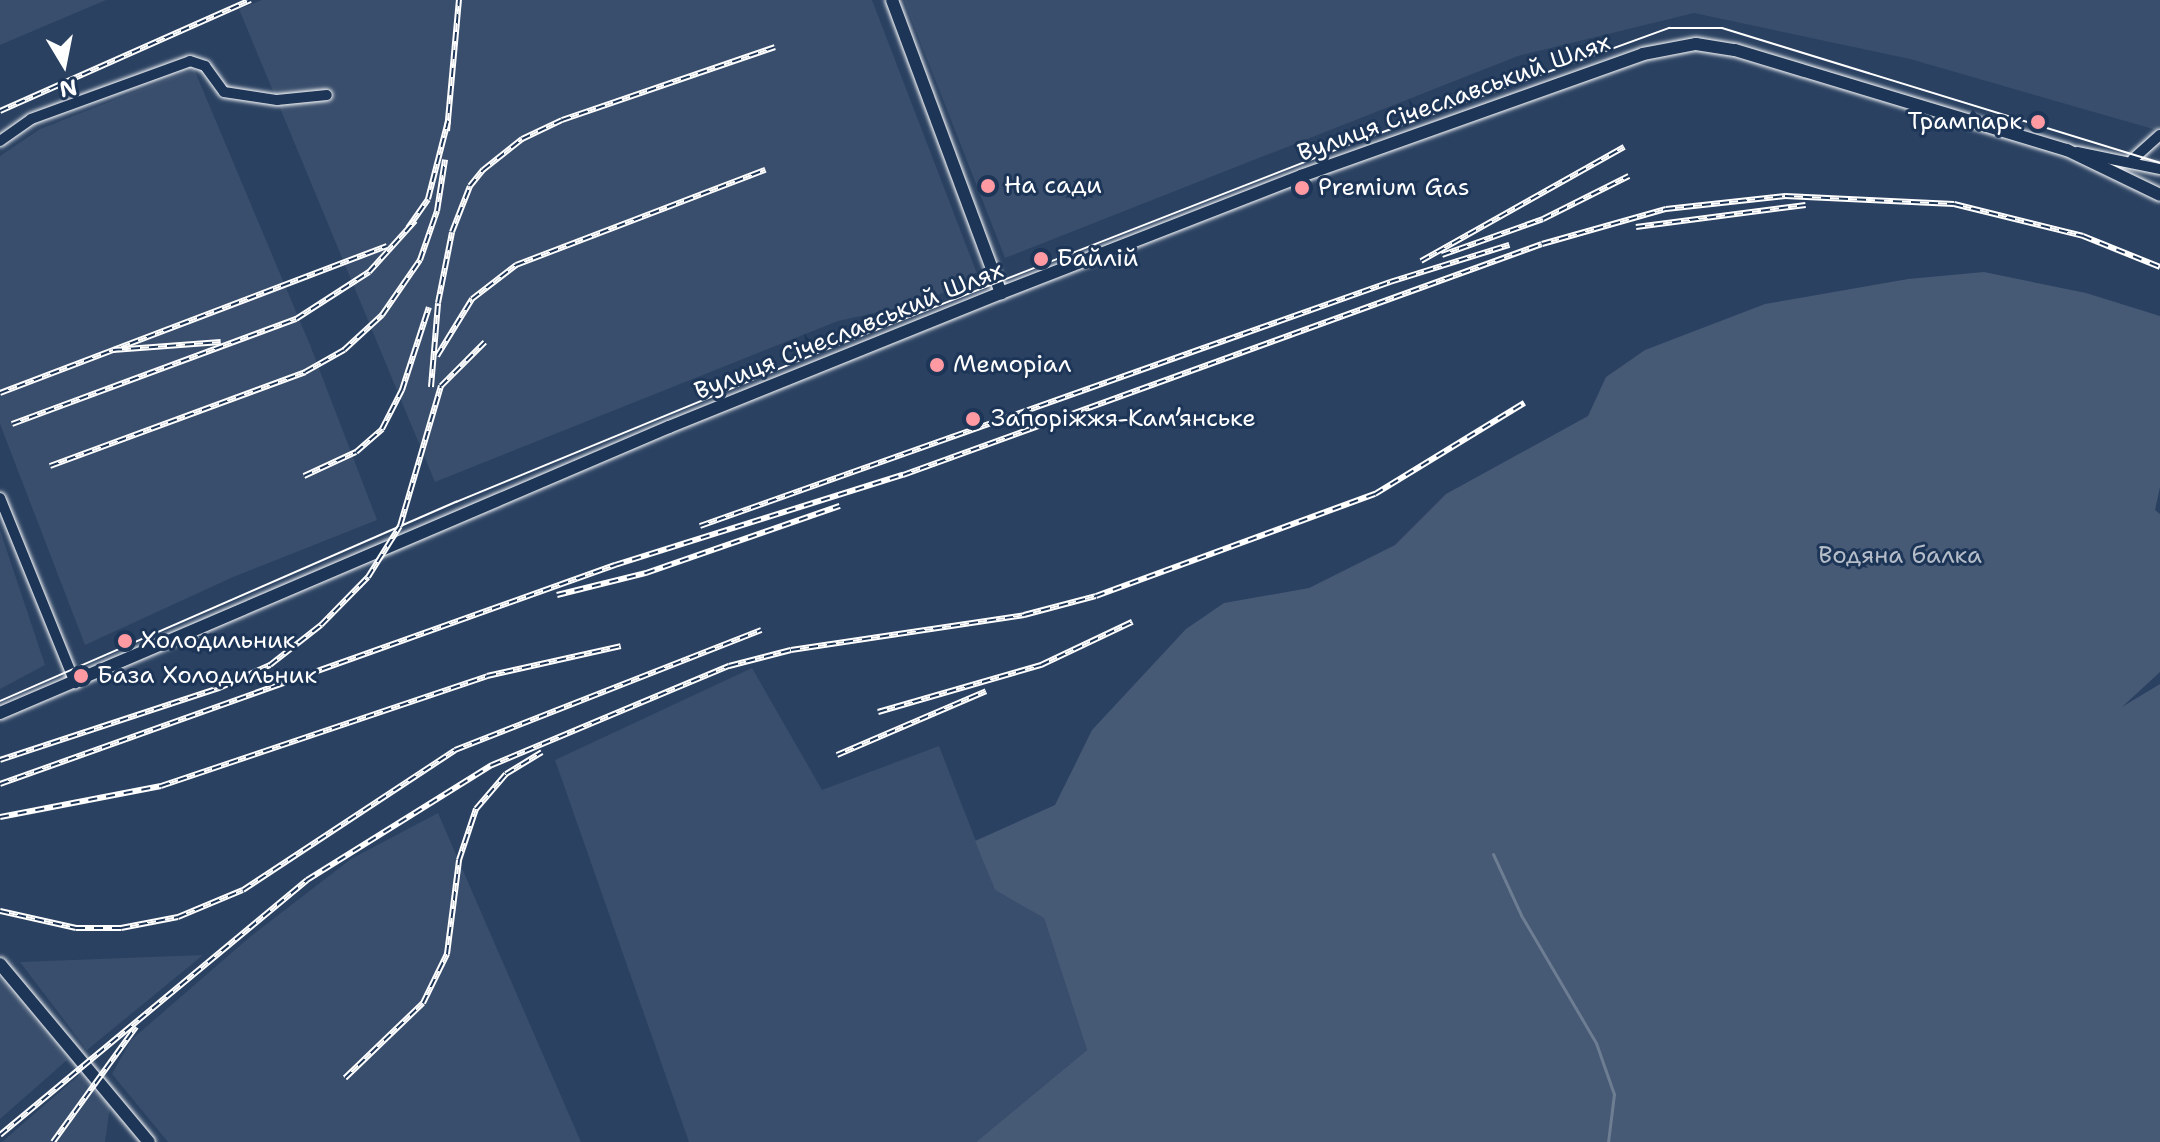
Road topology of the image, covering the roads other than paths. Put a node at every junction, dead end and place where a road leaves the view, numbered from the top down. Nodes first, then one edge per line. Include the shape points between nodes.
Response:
1 (892, 0) edge
2 (327, 95) dead end
3 (2160, 135) edge
4 (0, 141) edge
5 (2067, 150) junction
6 (2133, 159) junction
7 (2160, 169) edge
8 (2160, 195) edge
9 (1001, 293) junction
10 (0, 498) edge
11 (75, 683) junction
12 (0, 713) edge
13 (0, 720) edge
14 (0, 964) edge
15 (149, 1142) edge

1 - 9 main road
2 - 4 street via 277,100 224,92 205,66 190,61 31,119
3 - 6 street
5 - 6 street
5 - 8 main road
5 - 9 main road, Вулиця Січеславський Шлях via 1735,50 1685,45 1612,63 1457,119
6 - 7 street
9 - 11 main road, Вулиця Січеславський Шлях via 654,433
10 - 11 street
11 - 12 main road, Вулиця Січеславський Шлях
11 - 13 main road, Вулиця Січеславський Шлях
14 - 15 main road

